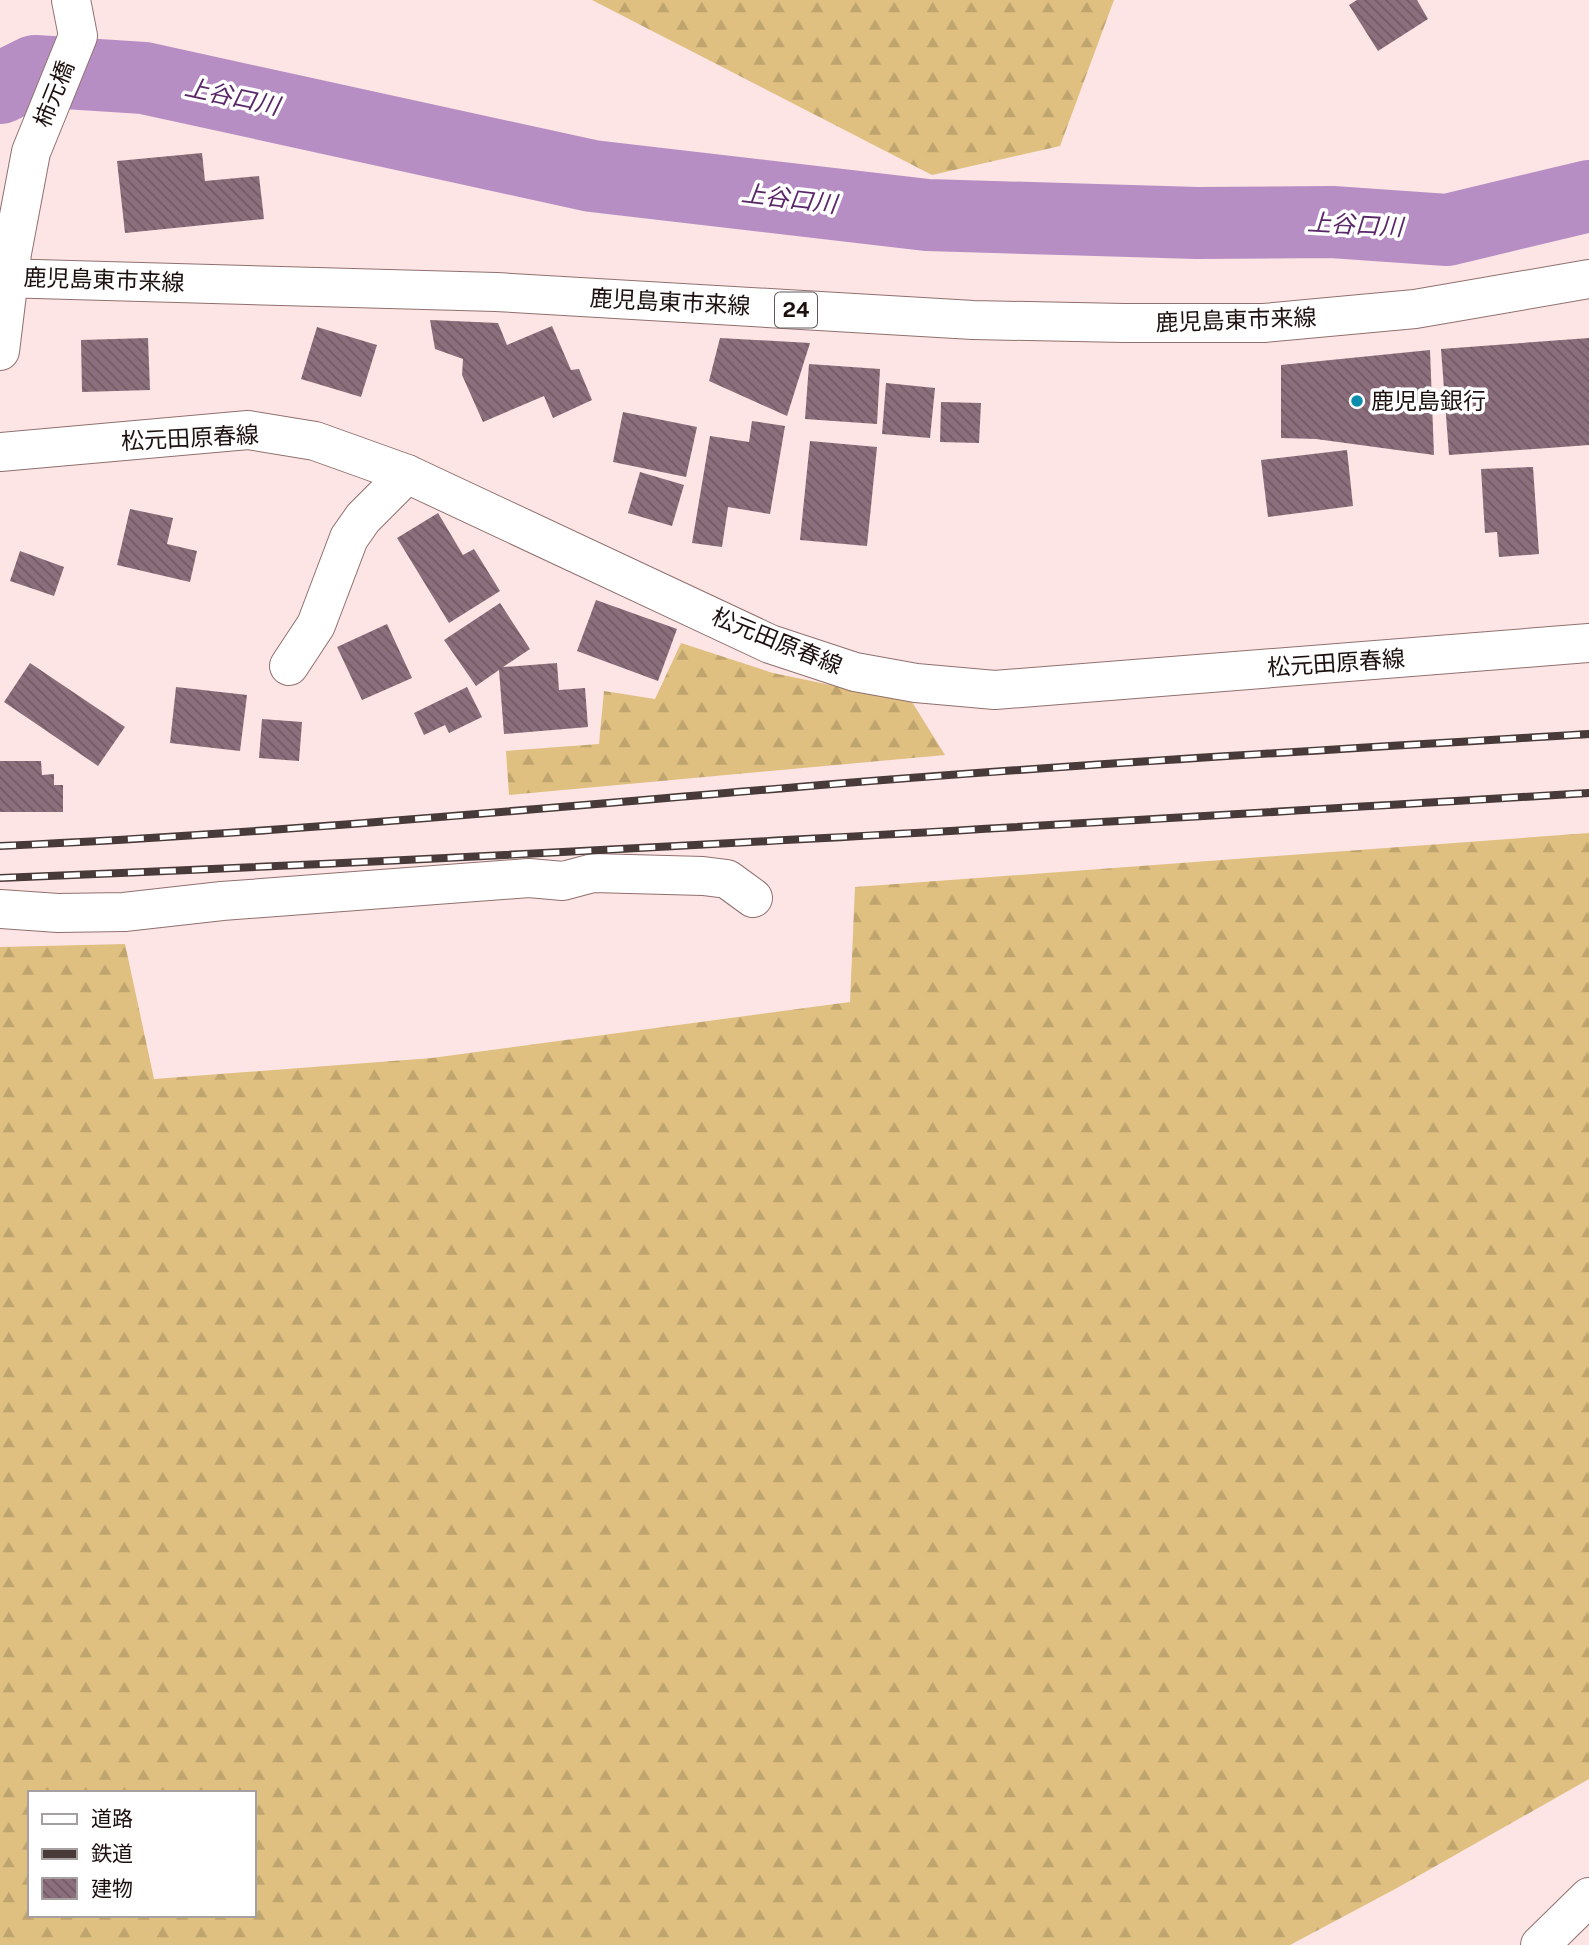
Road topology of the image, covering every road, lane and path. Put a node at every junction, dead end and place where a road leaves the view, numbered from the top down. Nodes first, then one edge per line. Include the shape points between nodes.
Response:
1 (74, 18) edge
2 (5, 278) edge
3 (1589, 279) edge
4 (0, 351) edge
5 (0, 452) edge
6 (407, 474) junction
7 (1589, 643) edge
8 (289, 666) dead end
9 (753, 898) dead end
10 (0, 909) edge
11 (1589, 1897) edge
12 (1540, 1945) edge

1 - 2 street, 柿元橋 via 31,152
2 - 3 street, 鹿児島東市来線 / 24 via 496,292 973,320 1124,323 1264,323 1415,309
2 - 4 street, 柿元橋
5 - 6 street, 松元田原春線 via 247,430 315,441
6 - 7 street, 松元田原春線 via 770,644 855,672 916,683 995,690
6 - 8 street via 349,538 316,625
9 - 10 street via 727,879 593,873 563,881 529,878 124,912
11 - 12 street

